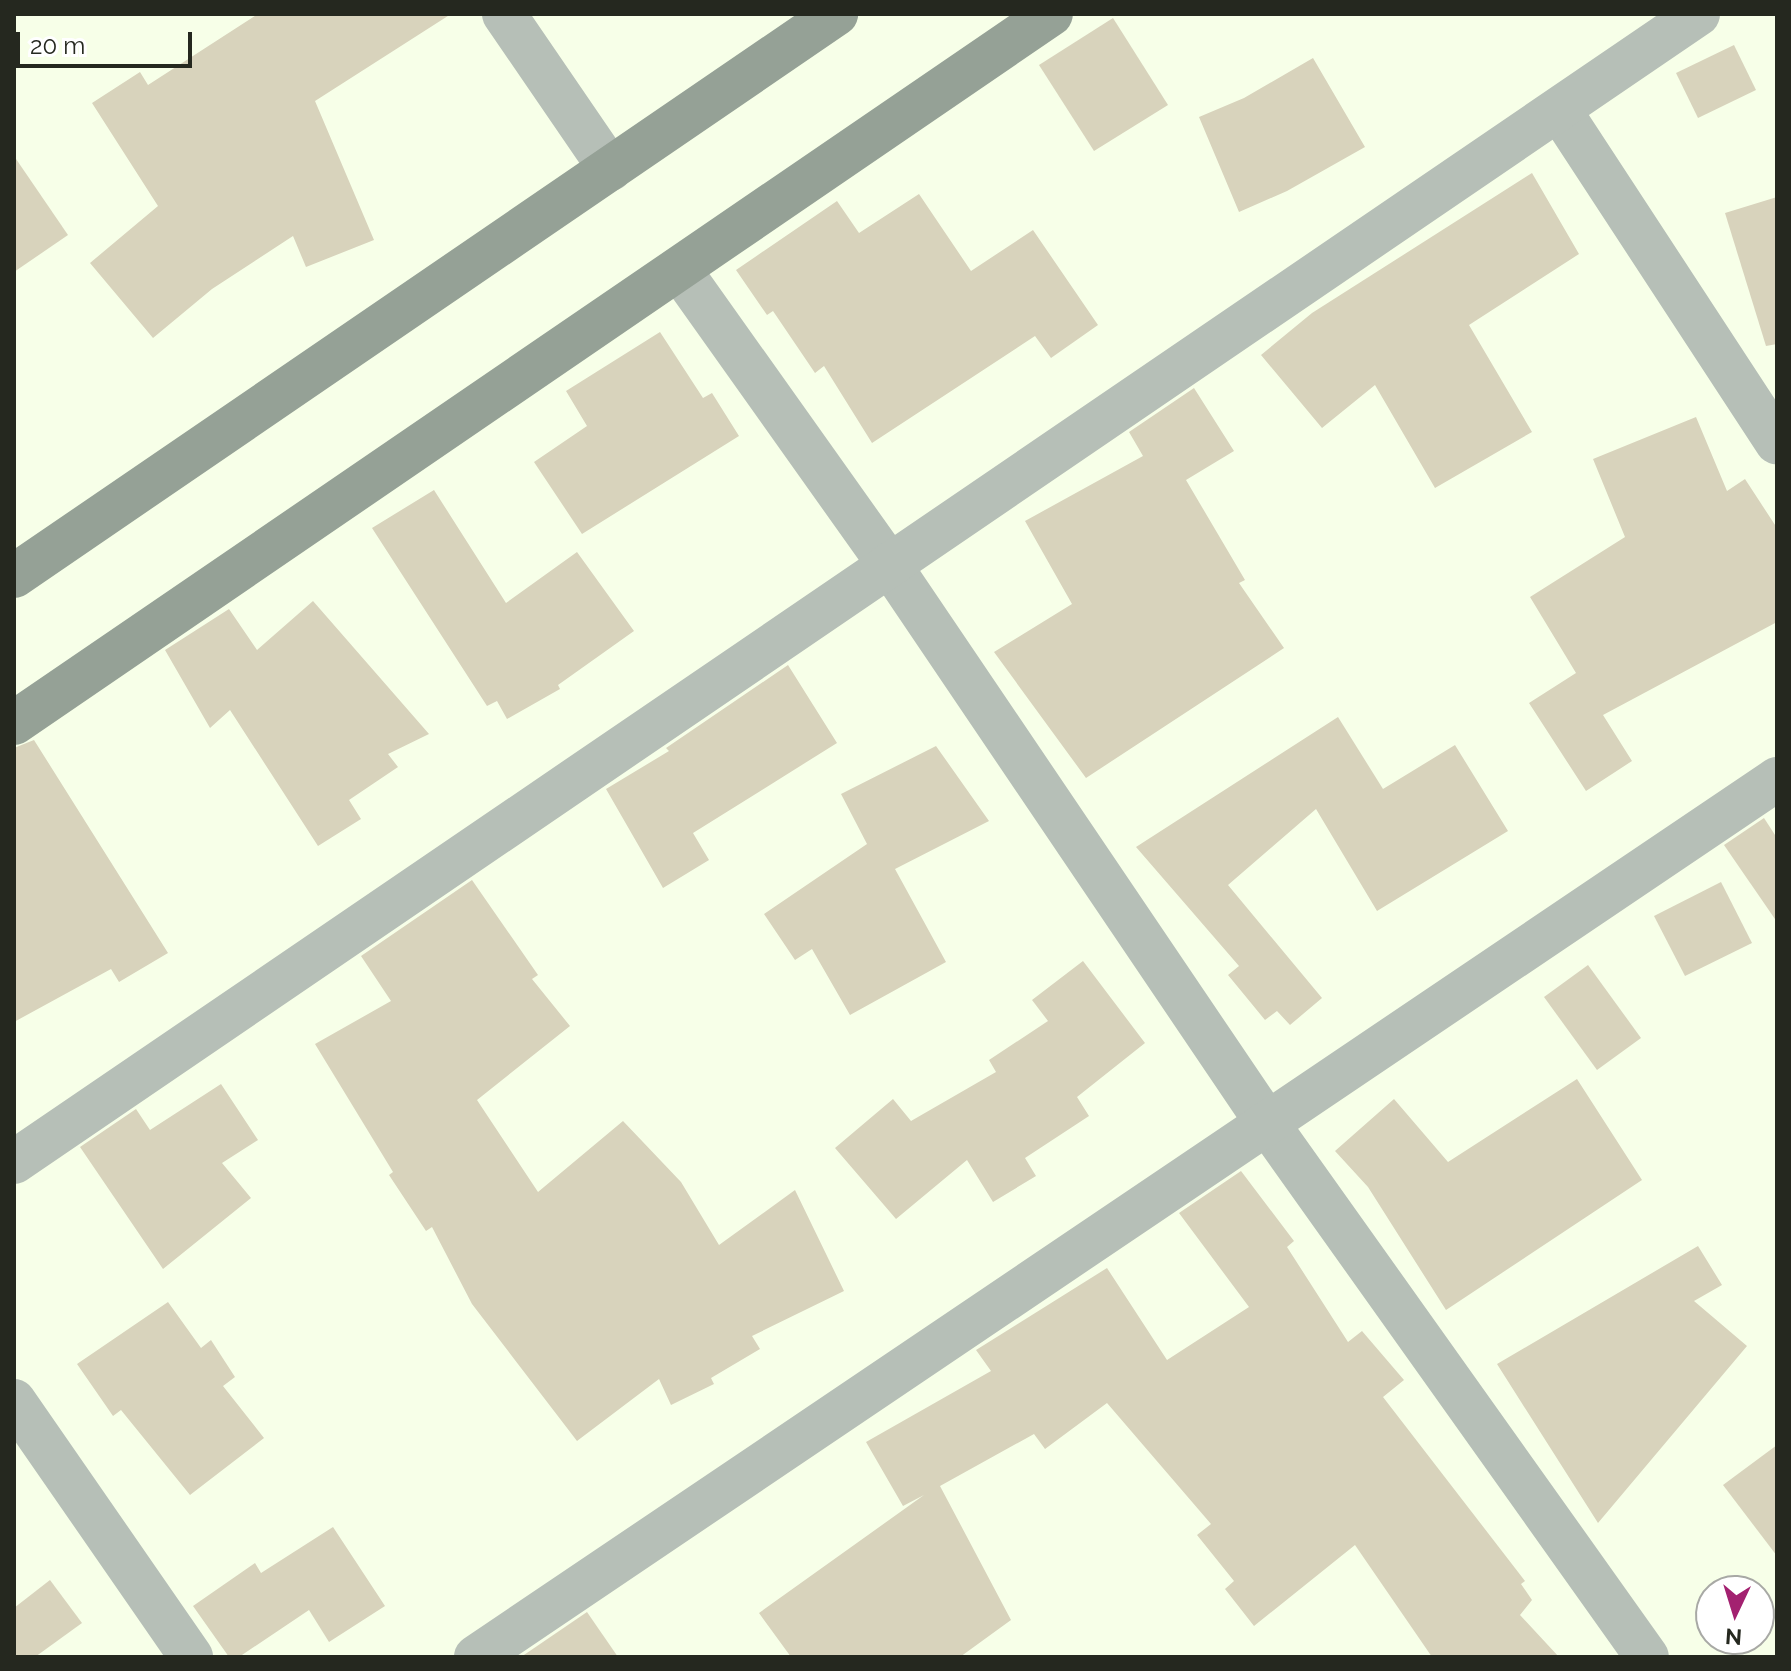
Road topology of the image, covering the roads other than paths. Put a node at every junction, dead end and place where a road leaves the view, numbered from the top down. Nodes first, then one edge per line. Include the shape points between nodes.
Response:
1 (504, 14) edge
2 (836, 14) edge
3 (1051, 14) edge
4 (1698, 14) edge
5 (1560, 111) junction
6 (610, 169) junction
7 (679, 269) junction
8 (1777, 442) edge
9 (889, 564) junction
10 (14, 576) edge
11 (14, 723) edge
12 (1777, 779) edge
13 (1267, 1123) junction
14 (14, 1162) edge
15 (14, 1401) edge
16 (191, 1657) edge
17 (476, 1657) edge
18 (1647, 1657) edge

1 - 6 street
2 - 6 main road
3 - 7 main road
4 - 5 street
5 - 8 street
5 - 9 street
6 - 10 main road
7 - 9 street
7 - 11 main road
9 - 13 street
9 - 14 street
12 - 13 street
13 - 17 street
13 - 18 street
15 - 16 street

